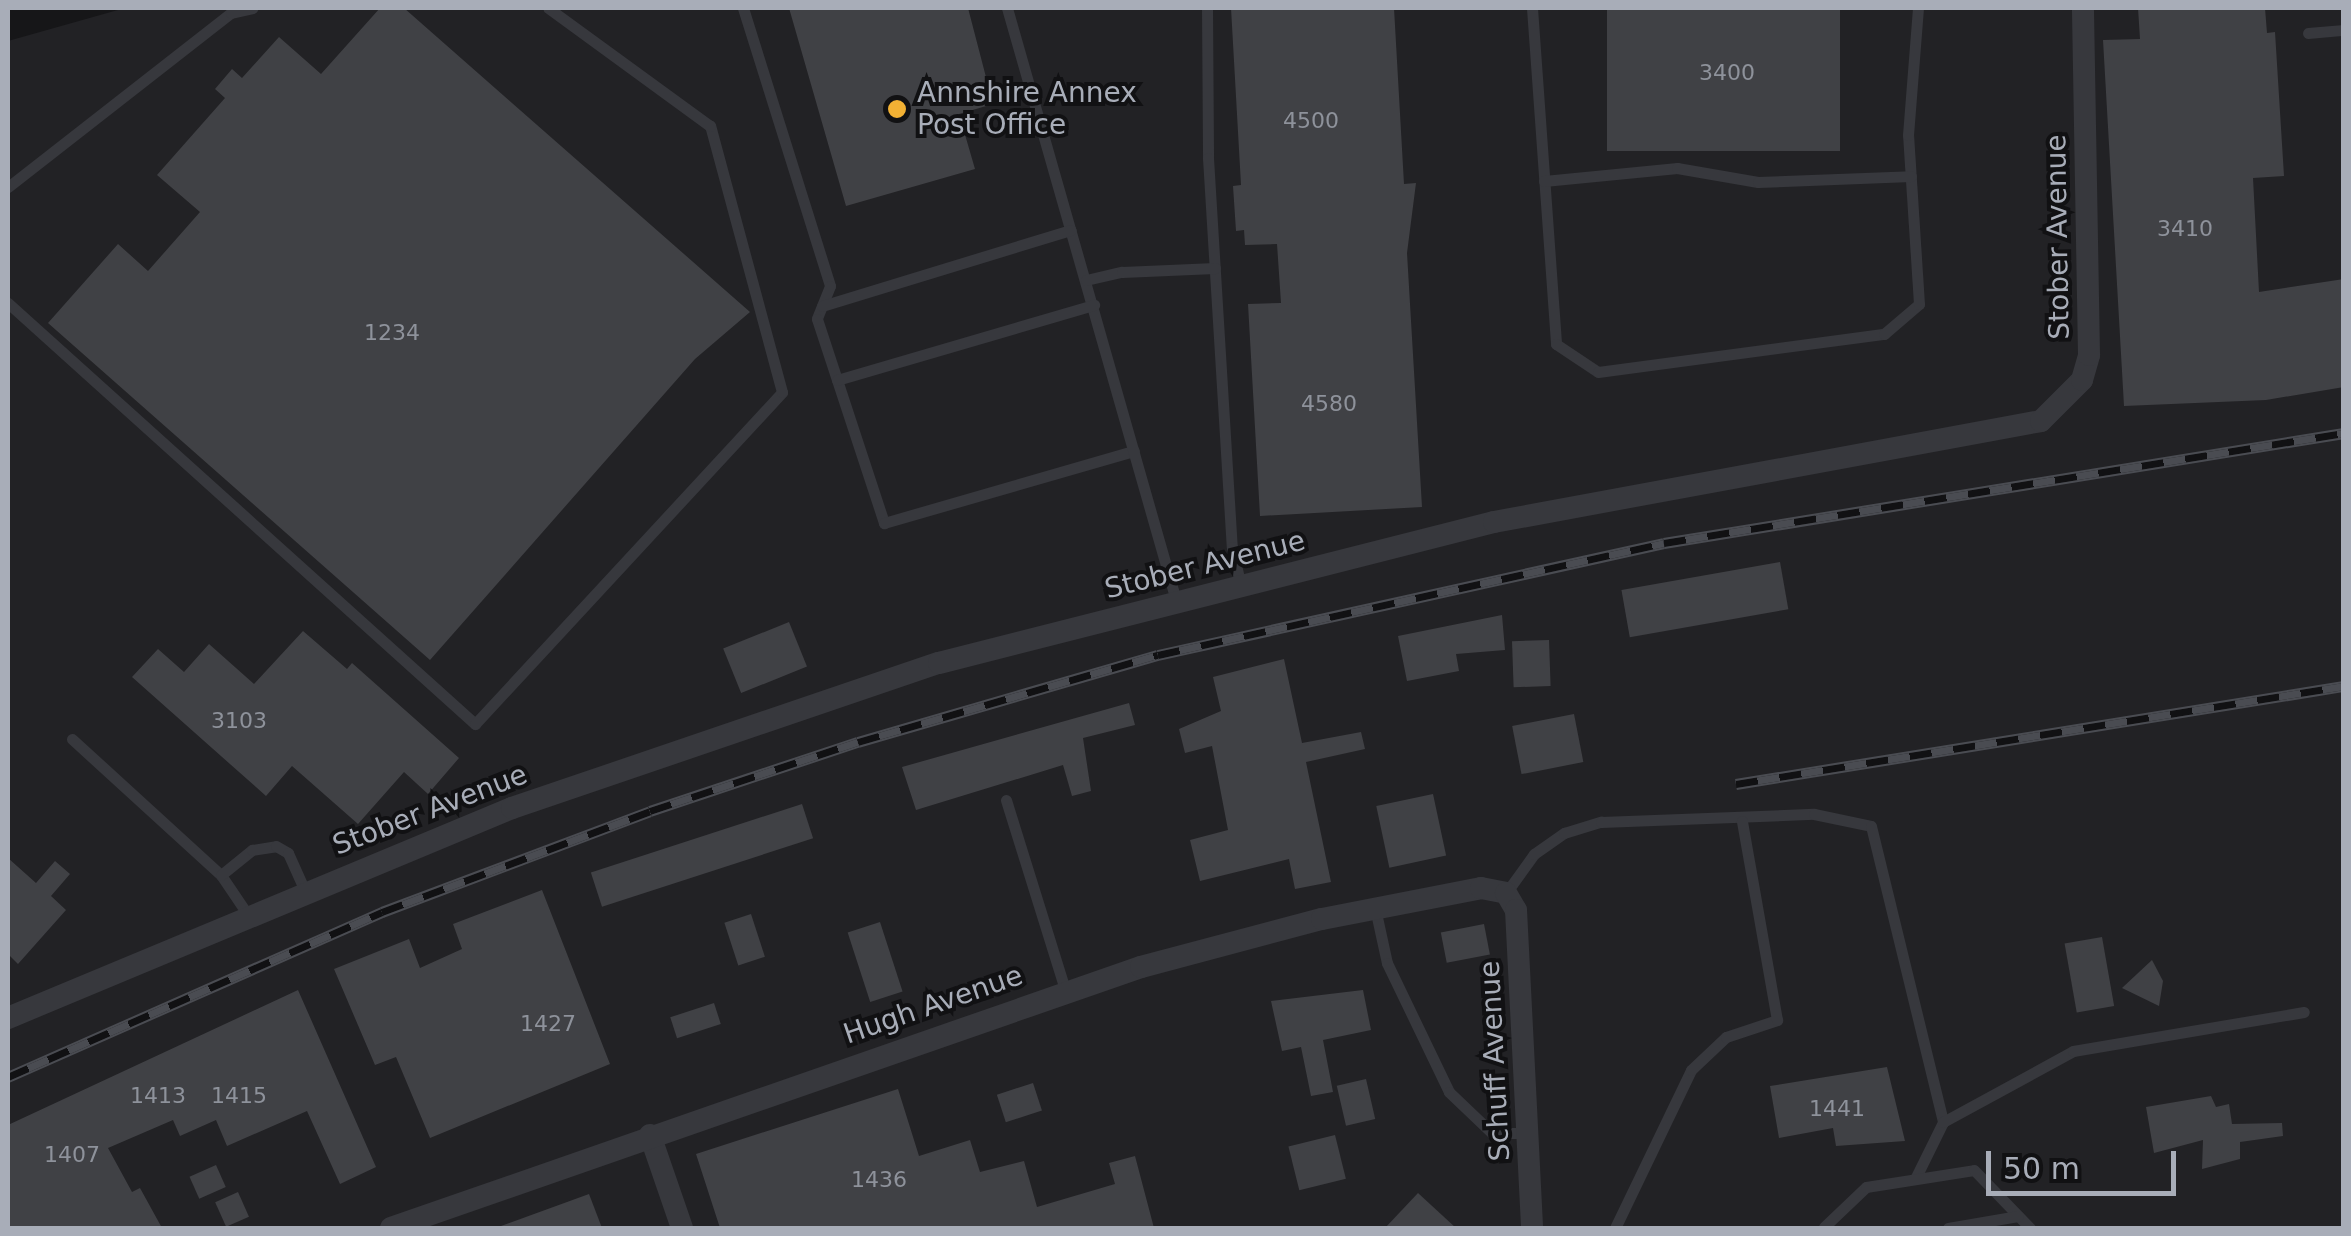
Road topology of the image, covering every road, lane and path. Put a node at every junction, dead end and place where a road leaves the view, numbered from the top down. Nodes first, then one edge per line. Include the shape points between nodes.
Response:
1 (252, 8) edge
2 (548, 8) edge
3 (743, 8) edge
4 (1007, 8) edge
5 (1206, 8) edge
6 (1532, 8) edge
7 (1918, 8) edge
8 (2082, 8) edge
9 (2344, 30) edge
10 (2308, 33) dead end
11 (1910, 176) junction
12 (1544, 181) junction
13 (8, 187) edge
14 (1071, 230) junction
15 (1215, 268) junction
16 (1086, 280) junction
17 (8, 302) edge
18 (1094, 305) junction
19 (822, 306) junction
20 (837, 380) junction
21 (1134, 452) junction
22 (1241, 587) junction
23 (1177, 604) junction
24 (72, 738) dead end
25 (1006, 800) dead end
26 (1742, 821) junction
27 (221, 875) junction
28 (305, 892) junction
29 (1506, 893) junction
30 (1375, 908) junction
31 (248, 915) junction
32 (1066, 992) junction
33 (2304, 1012) dead end
34 (8, 1018) edge
35 (1943, 1122) junction
36 (1530, 1134) junction
37 (650, 1135) junction
38 (1915, 1180) junction
39 (2018, 1216) junction
40 (391, 1228) edge
41 (682, 1228) edge
42 (1532, 1228) edge
43 (1614, 1228) edge
44 (1824, 1228) edge
45 (1948, 1228) edge
46 (2030, 1228) edge

1 - 13 lane via 232,14
2 - 17 lane via 710,126 782,392 475,724
3 - 19 lane via 830,286
4 - 14 lane
5 - 15 lane
6 - 12 lane
7 - 11 lane
8 - 22 street, Stober Avenue via 2089,355 2082,380 2041,421 2014,431 1626,494
9 - 10 lane
11 - 12 lane via 1758,182 1678,168
11 - 12 lane via 1919,304 1884,334 1598,372 1556,344
14 - 16 lane
14 - 19 lane
15 - 16 lane
15 - 22 lane via 1232,547
16 - 18 lane
18 - 20 lane
18 - 21 lane
19 - 20 lane via 817,319
20 - 21 lane via 884,523
21 - 23 lane
22 - 23 street, Stober Avenue
23 - 28 street, Stober Avenue via 939,664 512,808
24 - 27 lane
25 - 32 lane
26 - 29 lane via 1601,822 1564,833 1534,854
26 - 35 lane via 1814,814 1871,826
26 - 43 lane via 1776,1020 1726,1037 1691,1070
27 - 28 lane via 252,850 276,846 288,853
27 - 31 lane
28 - 31 street, Stober Avenue
29 - 30 street, Hugh Avenue via 1481,888
29 - 36 street, Schuff Avenue via 1516,910 1523,980
30 - 32 street, Hugh Avenue via 1219,944
30 - 36 lane via 1388,963 1448,1092 1492,1133
31 - 34 street, Stober Avenue
32 - 37 street, Hugh Avenue
33 - 35 lane via 2073,1050
35 - 38 lane
36 - 42 street, Schuff Avenue
37 - 40 street, Hugh Avenue
37 - 41 street
38 - 39 lane via 1974,1170
38 - 44 lane via 1866,1187
39 - 45 lane
39 - 46 lane

